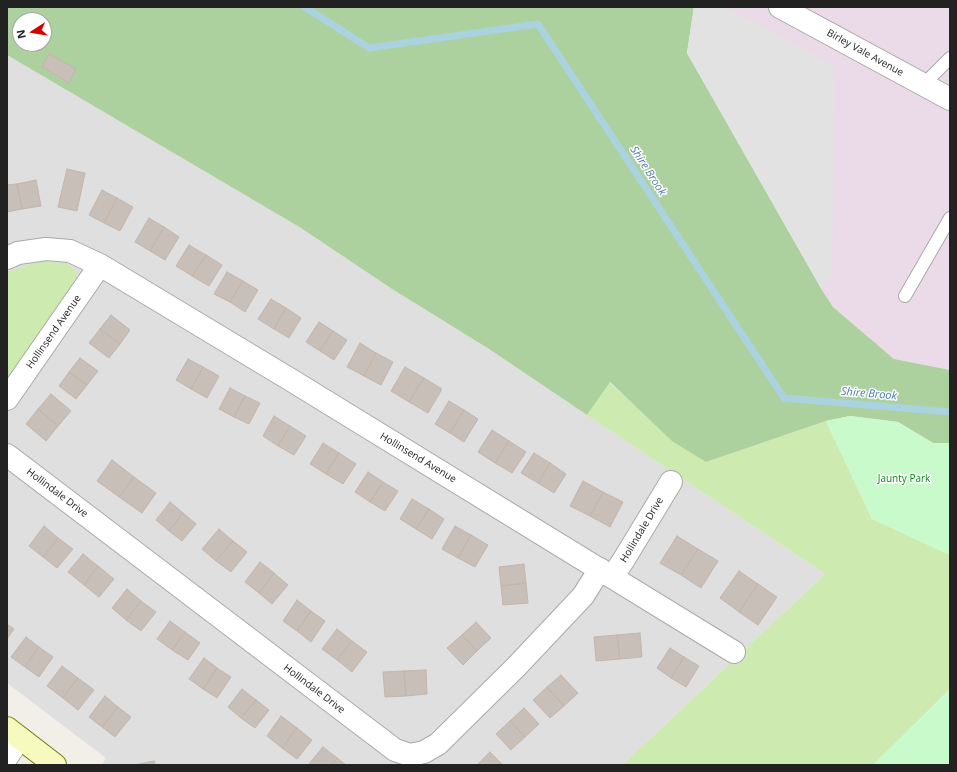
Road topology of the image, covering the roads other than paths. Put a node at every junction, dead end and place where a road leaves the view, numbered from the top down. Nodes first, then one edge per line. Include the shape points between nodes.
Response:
1 (780, 7) edge
2 (950, 58) edge
3 (923, 85) junction
4 (950, 99) edge
5 (950, 218) edge
6 (7, 258) edge
7 (100, 265) junction
8 (905, 296) dead end
9 (7, 399) edge
10 (7, 455) edge
11 (671, 482) dead end
12 (606, 573) junction
13 (734, 652) dead end
14 (14, 733) edge
15 (7, 757) edge
16 (56, 765) edge

1 - 3 street, Birley Vale Avenue
2 - 3 lane
3 - 4 street, Birley Vale Avenue
5 - 8 lane
6 - 7 street, Hollinsend Avenue via 18,253 46,249 70,252
7 - 9 street, Hollinsend Avenue
7 - 12 street, Hollinsend Avenue
10 - 12 street, Hollindale Drive via 394,750 410,755 424,752 438,744
11 - 12 street, Hollindale Drive via 623,561
12 - 13 street, Hollinsend Avenue
14 - 15 street
14 - 16 main road

